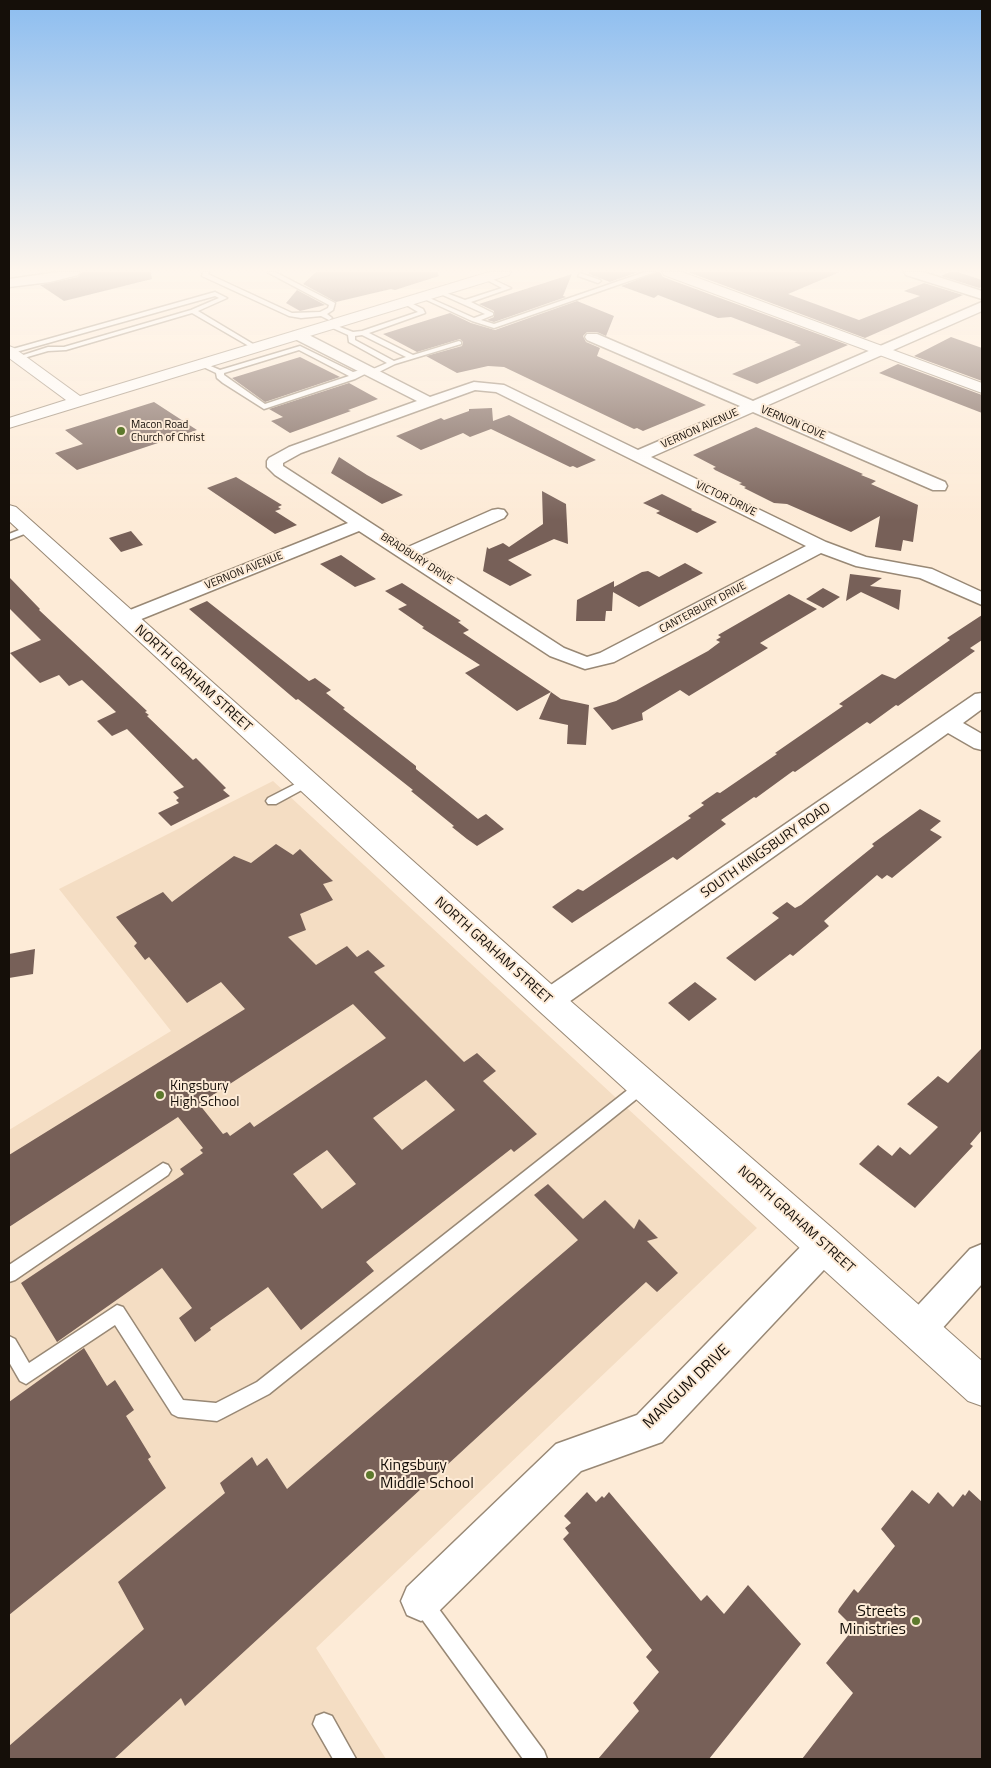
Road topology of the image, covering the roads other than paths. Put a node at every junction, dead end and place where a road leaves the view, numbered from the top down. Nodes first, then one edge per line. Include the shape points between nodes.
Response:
1 (12, 354) edge
2 (234, 355) edge
3 (278, 355) edge
4 (317, 355) edge
5 (333, 355) edge
6 (377, 355) edge
7 (407, 355) edge
8 (420, 355) edge
9 (631, 355) edge
10 (871, 355) edge
11 (893, 355) edge
12 (412, 357) junction
13 (393, 363) junction
14 (201, 364) junction
15 (36, 372) junction
16 (220, 372) junction
17 (364, 372) junction
18 (982, 388) edge
19 (78, 402) junction
20 (429, 402) junction
21 (31, 404) junction
22 (752, 406) junction
23 (9, 424) edge
24 (639, 456) junction
25 (938, 486) dead end
26 (498, 514) dead end
27 (361, 524) junction
28 (16, 526) edge
29 (820, 546) junction
30 (409, 554) junction
31 (982, 599) edge
32 (127, 618) junction
33 (585, 663) joint
34 (982, 699) edge
35 (949, 724) junction
36 (982, 743) edge
37 (308, 782) junction
38 (272, 801) dead end
39 (549, 1001) junction
40 (644, 1085) junction
41 (163, 1170) dead end
42 (825, 1245) junction
43 (982, 1260) edge
44 (9, 1274) edge
45 (918, 1329) junction
46 (11, 1355) edge
47 (982, 1387) edge
48 (421, 1600) joint
49 (324, 1724) dead end
50 (345, 1759) edge
51 (536, 1759) edge

1 - 15 main road
2 - 14 main road
3 - 16 lane
4 - 17 lane
5 - 17 street
6 - 13 lane
7 - 12 lane
8 - 12 lane
9 - 22 street, VERNON COVE
10 - 22 street, VERNON AVENUE
11 - 18 main road
12 - 13 lane
13 - 17 lane
14 - 16 lane
14 - 19 main road
15 - 19 main road
15 - 21 main road
16 - 17 lane via 226,381 264,406
17 - 20 street
19 - 21 main road
20 - 24 street, VICTOR DRIVE via 474,386 499,388
20 - 27 street, BRADBURY DRIVE via 295,450 275,462 275,467
21 - 23 main road
22 - 24 street, VERNON AVENUE
22 - 25 street, VERNON COVE
24 - 29 street, VICTOR DRIVE
26 - 30 street
27 - 30 street, BRADBURY DRIVE
27 - 32 street, VERNON AVENUE
28 - 32 main road, NORTH GRAHAM STREET
29 - 31 street, VICTOR DRIVE via 862,562 925,573
29 - 33 street, CANTERBURY DRIVE via 608,658
30 - 33 street, BRADBURY DRIVE via 557,652
32 - 37 main road, NORTH GRAHAM STREET
34 - 35 street, SOUTH KINGSBURY ROAD
35 - 36 street
35 - 39 street, SOUTH KINGSBURY ROAD
37 - 38 lane
37 - 39 main road, NORTH GRAHAM STREET
39 - 40 main road, NORTH GRAHAM STREET
40 - 42 main road, NORTH GRAHAM STREET
40 - 46 lane via 263,1388 217,1412 178,1408 117,1313 26,1375
41 - 44 lane
42 - 45 main road, NORTH GRAHAM STREET
42 - 48 street, MANGUM DRIVE via 649,1429 569,1457
43 - 45 street
45 - 47 main road, NORTH GRAHAM STREET
48 - 51 lane
49 - 50 lane

